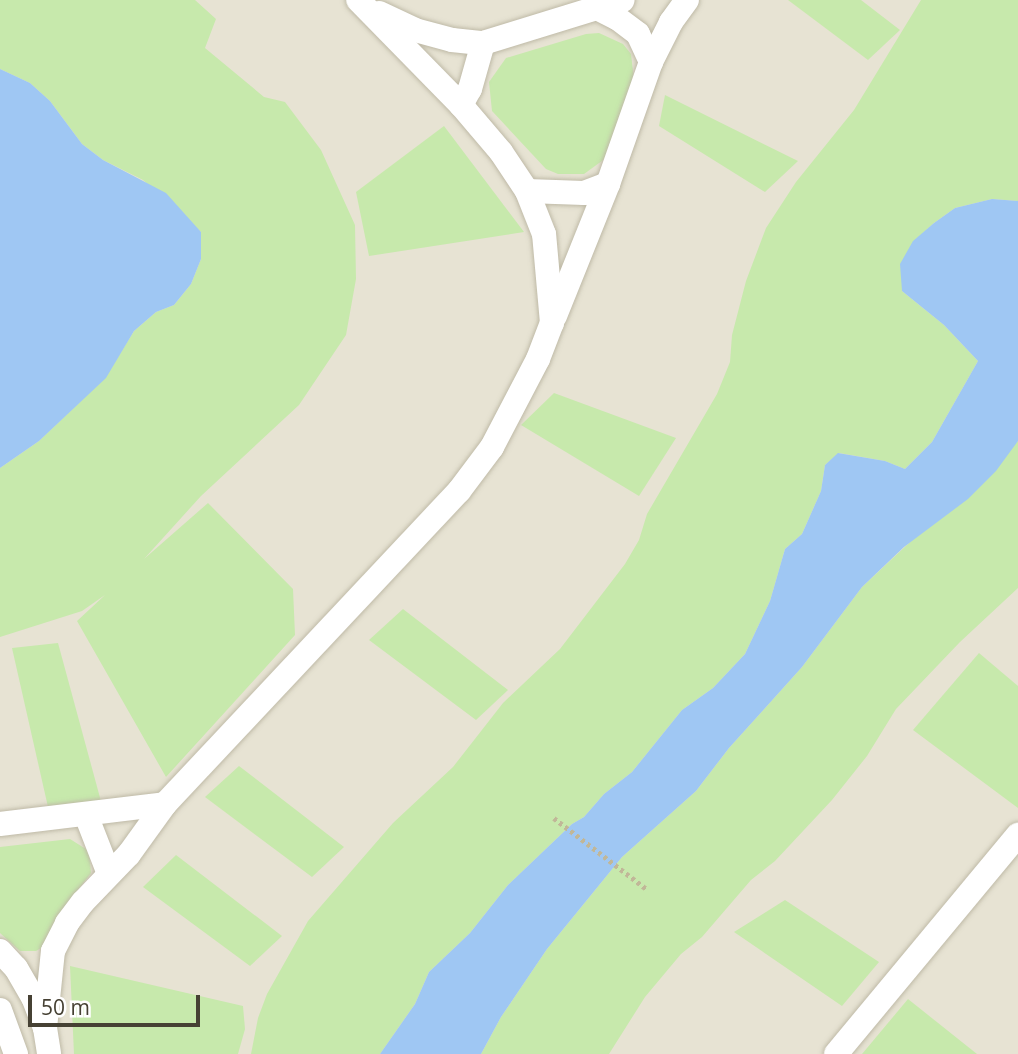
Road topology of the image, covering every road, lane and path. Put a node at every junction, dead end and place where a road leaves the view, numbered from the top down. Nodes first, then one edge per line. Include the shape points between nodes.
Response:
1 (623, 0) edge
2 (687, 0) edge
3 (362, 4) edge
4 (597, 8) junction
5 (483, 43) junction
6 (651, 62) junction
7 (461, 105) junction
8 (608, 184) junction
9 (527, 191) junction
10 (552, 323) junction
11 (165, 804) junction
12 (86, 815) junction
13 (554, 818) dead end
14 (0, 824) edge
15 (1018, 835) edge
16 (109, 874) junction
17 (648, 890) dead end
18 (53, 951) junction
19 (5, 963) edge
20 (0, 1010) edge
21 (45, 1028) junction
22 (16, 1054) edge
23 (49, 1054) edge
24 (836, 1054) edge

1 - 4 street
2 - 6 street
3 - 5 street via 415,30
3 - 7 street
4 - 5 street
4 - 6 street via 638,34
5 - 7 street
6 - 8 street
7 - 9 street
8 - 9 street via 584,193
8 - 10 street
9 - 10 street via 544,234
10 - 11 street via 492,447 459,491
11 - 12 street
11 - 16 street
12 - 14 street
12 - 16 street
13 - 17 path
15 - 24 street
16 - 18 street via 83,902
18 - 19 street via 37,961
18 - 21 street
19 - 21 street via 33,997
20 - 22 street
21 - 23 street

